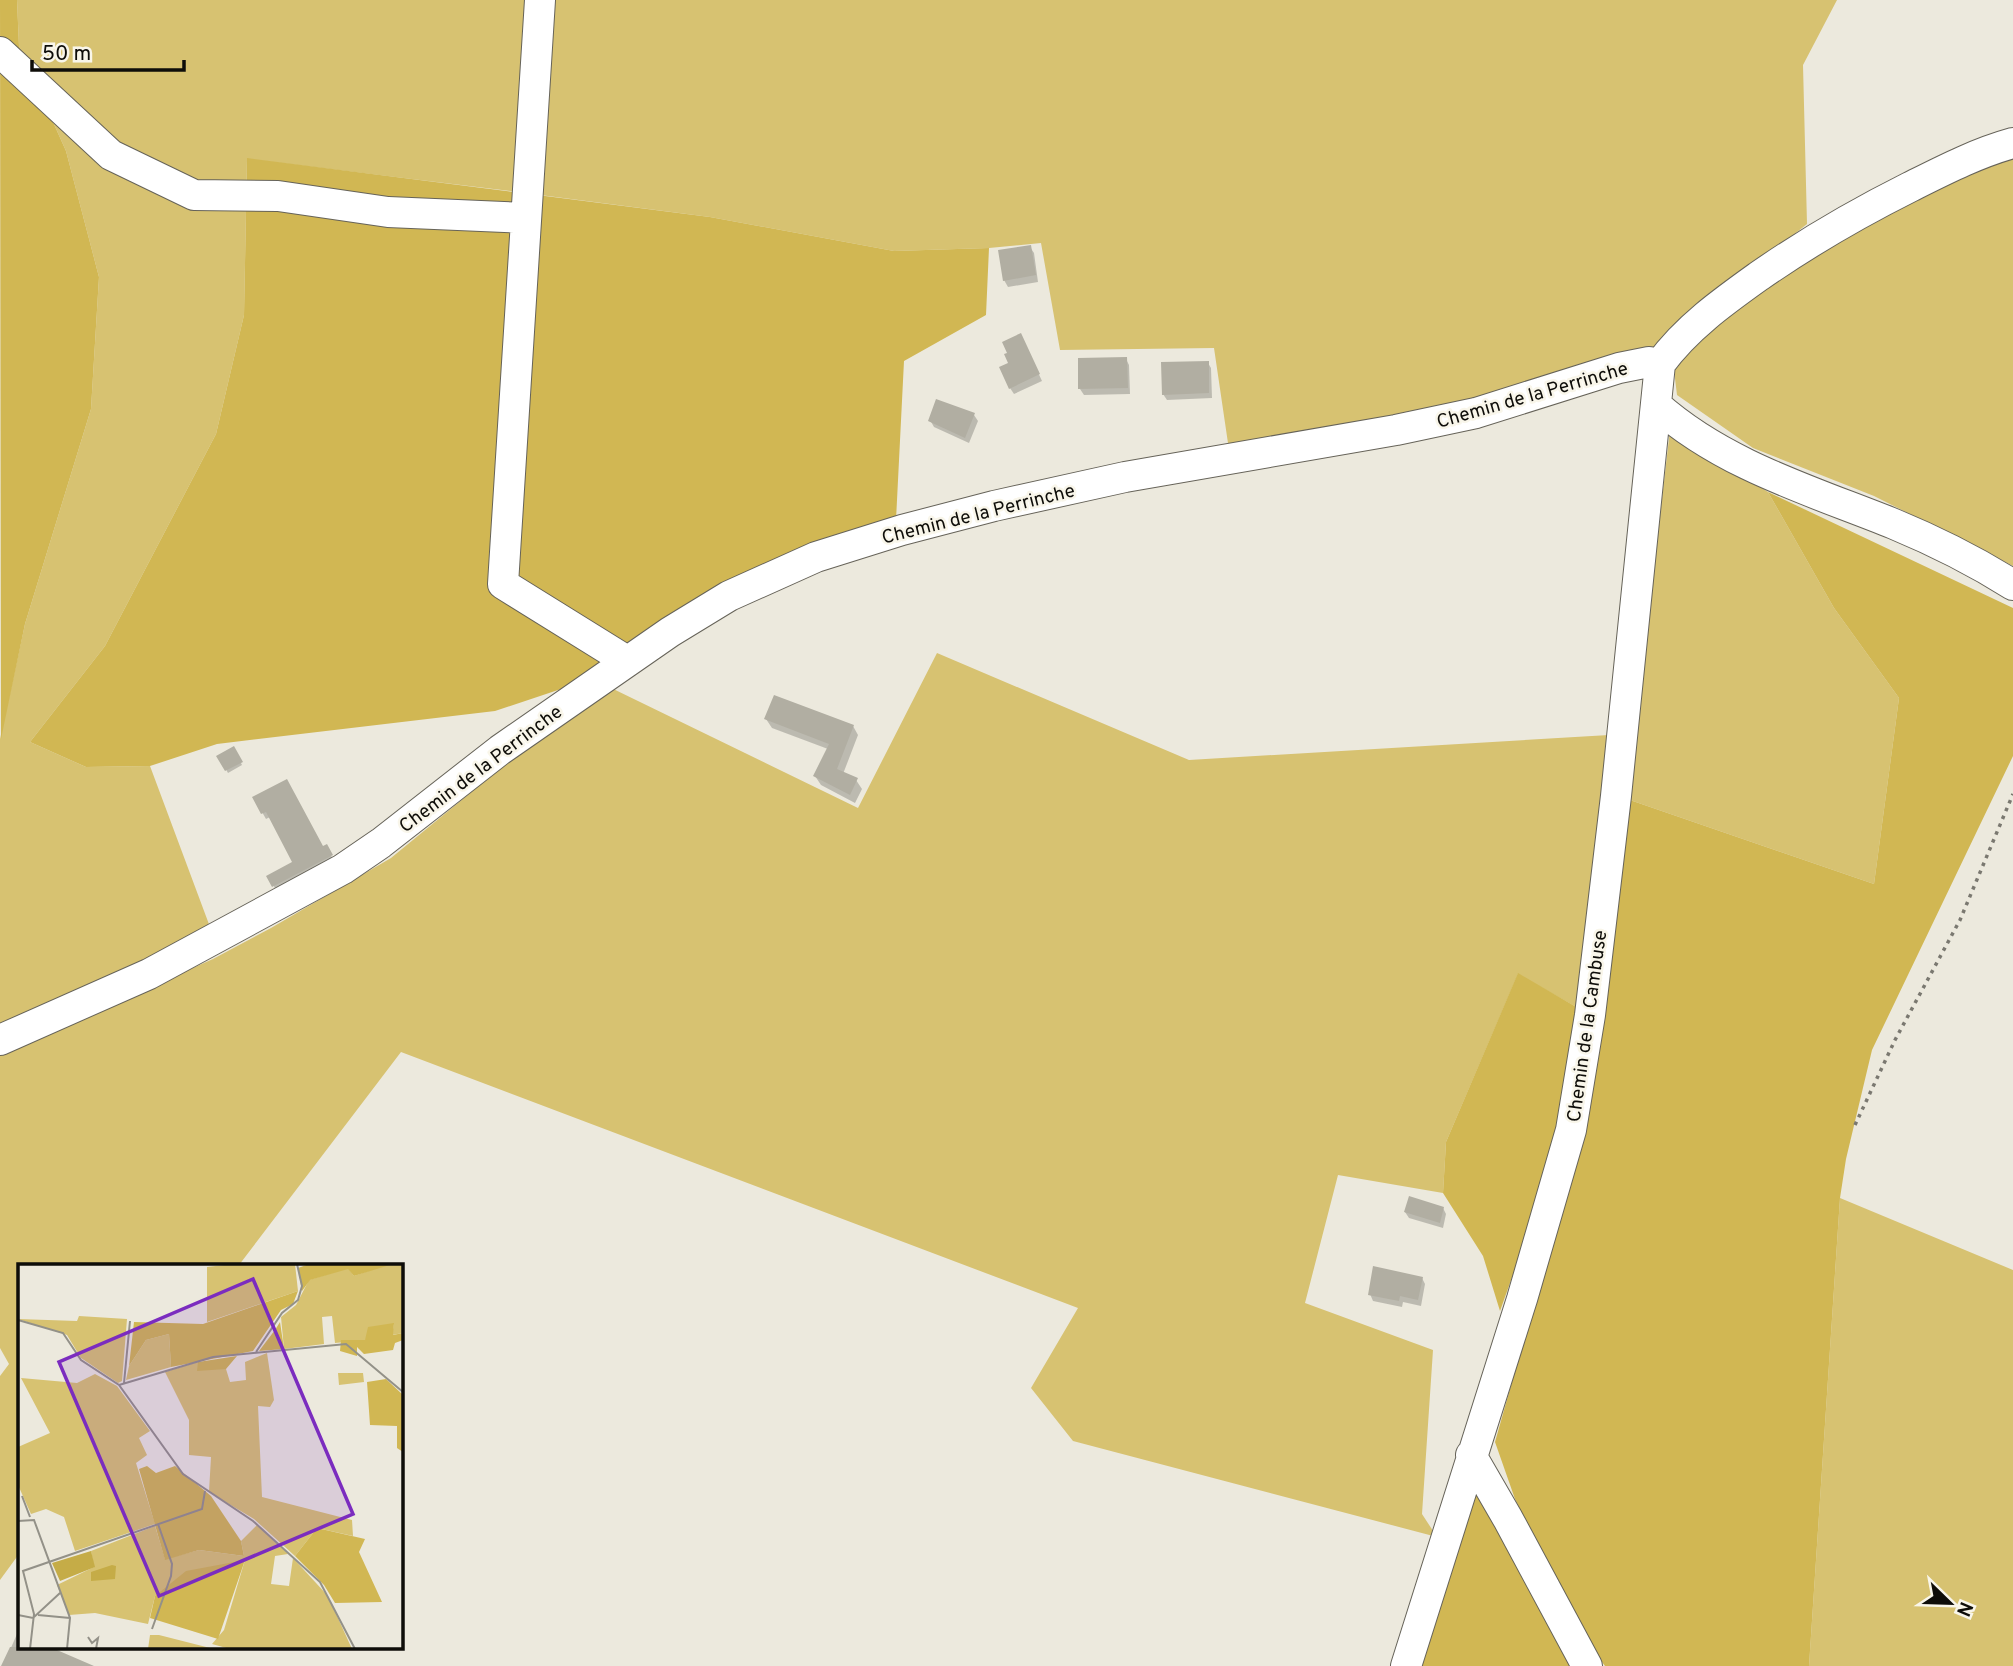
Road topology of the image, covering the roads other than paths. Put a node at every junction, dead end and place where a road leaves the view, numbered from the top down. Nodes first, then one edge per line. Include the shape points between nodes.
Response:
1 (540, 0) edge
2 (0, 52) edge
3 (2013, 143) edge
4 (526, 218) junction
5 (1660, 364) junction
6 (1656, 405) junction
7 (2013, 584) edge
8 (627, 660) junction
9 (0, 1040) edge
10 (1471, 1455) junction
11 (1406, 1666) edge
12 (1587, 1666) edge

1 - 4 street
2 - 4 street via 111,155 194,195 278,196 388,212
3 - 5 street via 1954,165 1799,248 1717,306
4 - 8 street via 503,584
5 - 6 street, Chemin de la Cambuse
5 - 8 street, Chemin de la Perrinche via 1619,368 1476,413 1125,477 902,530 816,558 729,596
6 - 7 street via 1681,428 1726,454 1897,525
6 - 10 street, Chemin de la Cambuse via 1616,796 1571,1130
8 - 9 street, Chemin de la Perrinche via 343,869 149,974
10 - 11 street, Chemin de la Cambuse
10 - 12 street

